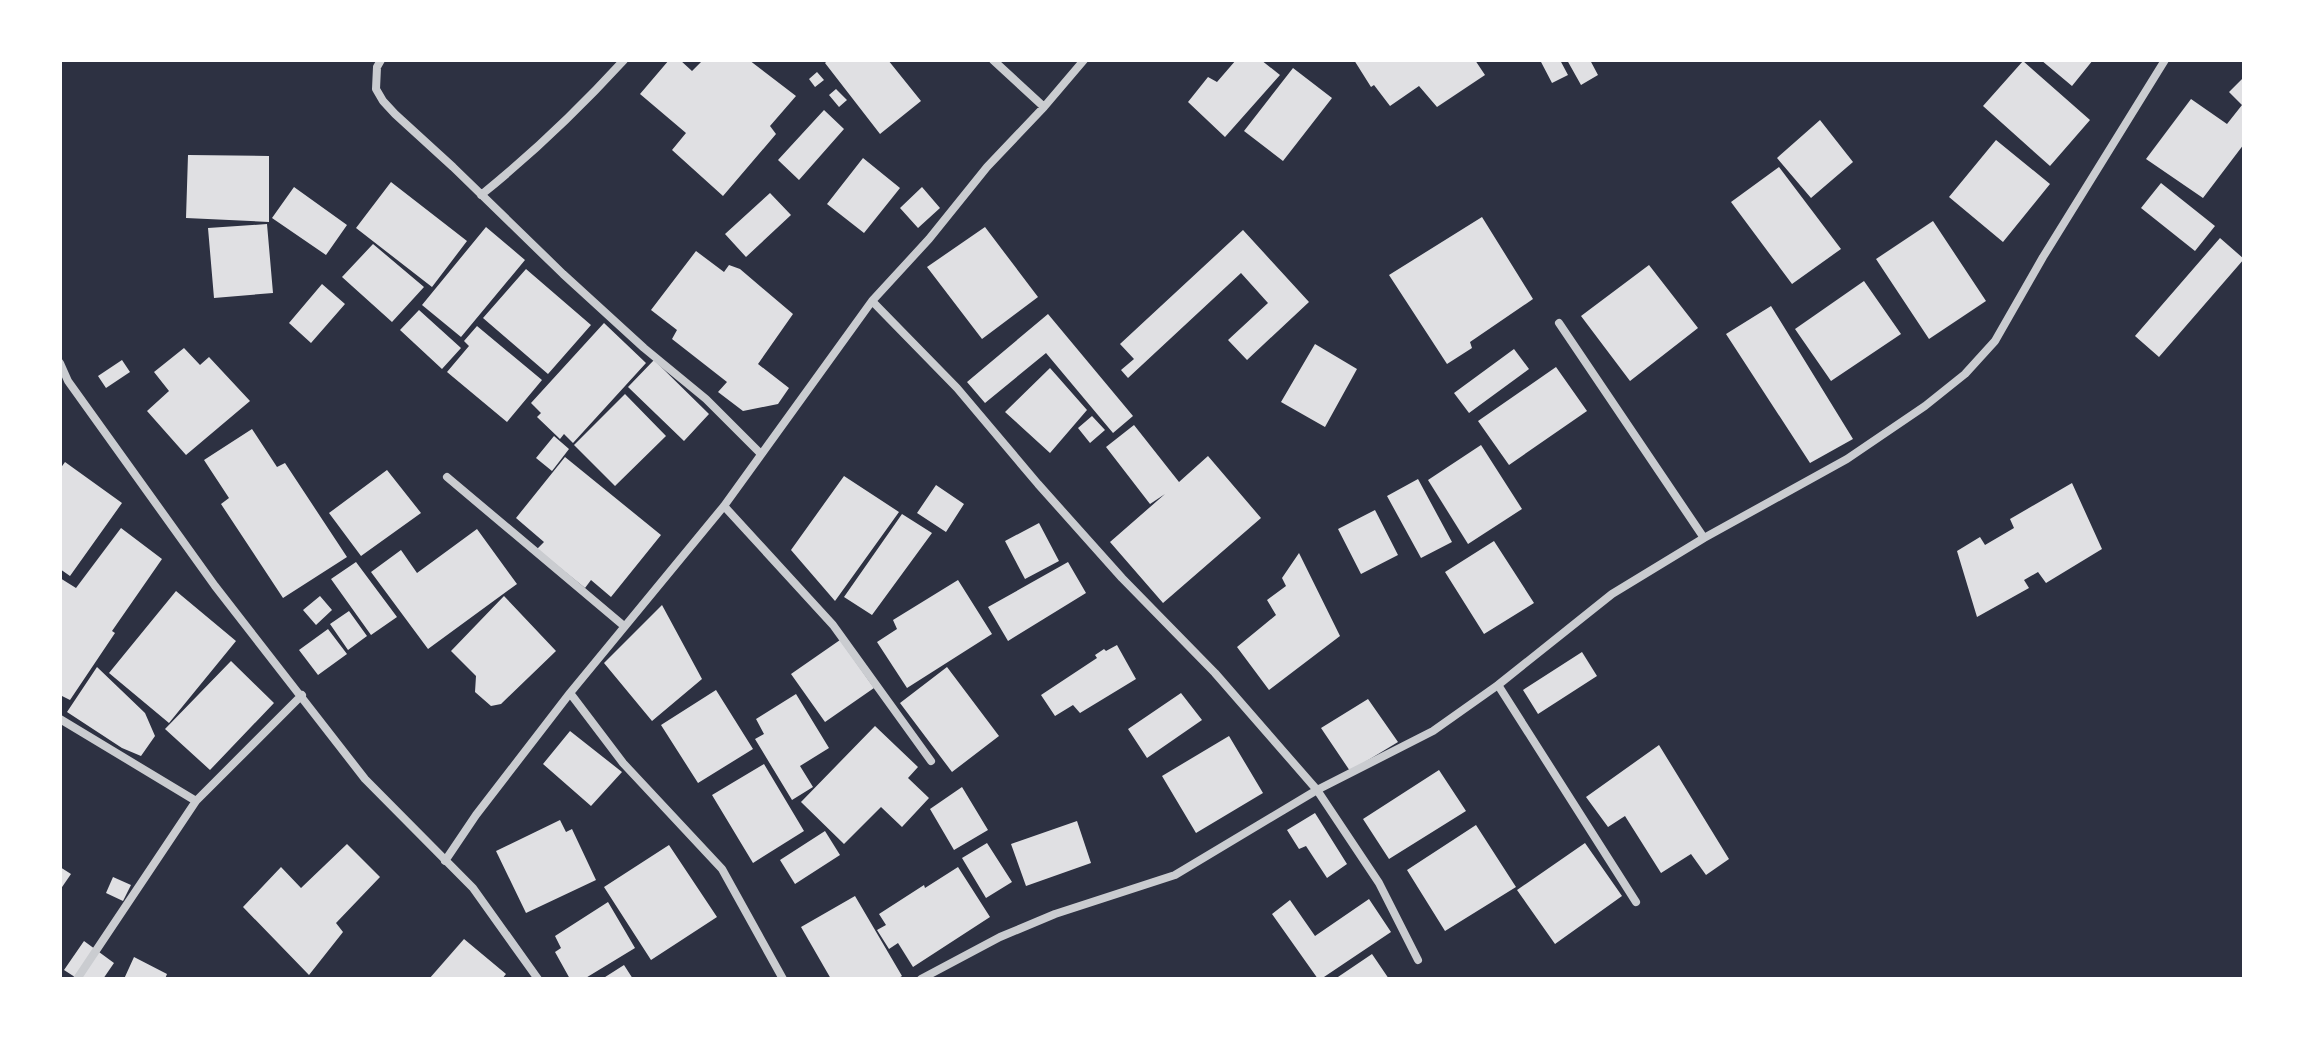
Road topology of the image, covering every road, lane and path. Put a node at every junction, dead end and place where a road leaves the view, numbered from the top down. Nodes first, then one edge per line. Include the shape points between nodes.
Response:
1 (381, 60) edge
2 (624, 60) edge
3 (993, 60) edge
4 (1084, 60) edge
5 (2165, 60) edge
6 (1044, 107) junction
7 (481, 195) junction
8 (872, 301) junction
9 (1559, 323) dead end
10 (60, 363) edge
11 (761, 454) junction
12 (447, 477) dead end
13 (724, 506) junction
14 (1704, 538) junction
15 (624, 626) junction
16 (1498, 685) junction
17 (570, 693) junction
18 (302, 695) junction
19 (60, 719) edge
20 (931, 761) dead end
21 (1317, 790) junction
22 (196, 801) junction
23 (445, 861) junction
24 (1636, 902) dead end
25 (1418, 960) dead end
26 (77, 979) edge
27 (538, 979) edge
28 (783, 979) edge
29 (921, 979) edge

1 - 7 street via 376,89 383,101
2 - 7 street
3 - 6 street
4 - 6 street
5 - 14 street via 1995,341 1965,374 1847,459
6 - 8 street
7 - 11 street
8 - 11 street
8 - 21 street via 957,388
9 - 14 street
10 - 18 street via 215,586
11 - 13 street
12 - 15 street
13 - 15 street
13 - 20 street via 833,625
14 - 16 street via 1612,594
15 - 17 street
16 - 21 street via 1433,731
16 - 24 street
17 - 23 street
17 - 28 street via 623,763 722,869
18 - 22 street
18 - 23 street via 365,779
19 - 22 street
21 - 25 street via 1379,883
21 - 29 street via 1175,875 1055,914
22 - 26 street
23 - 27 street via 473,888

